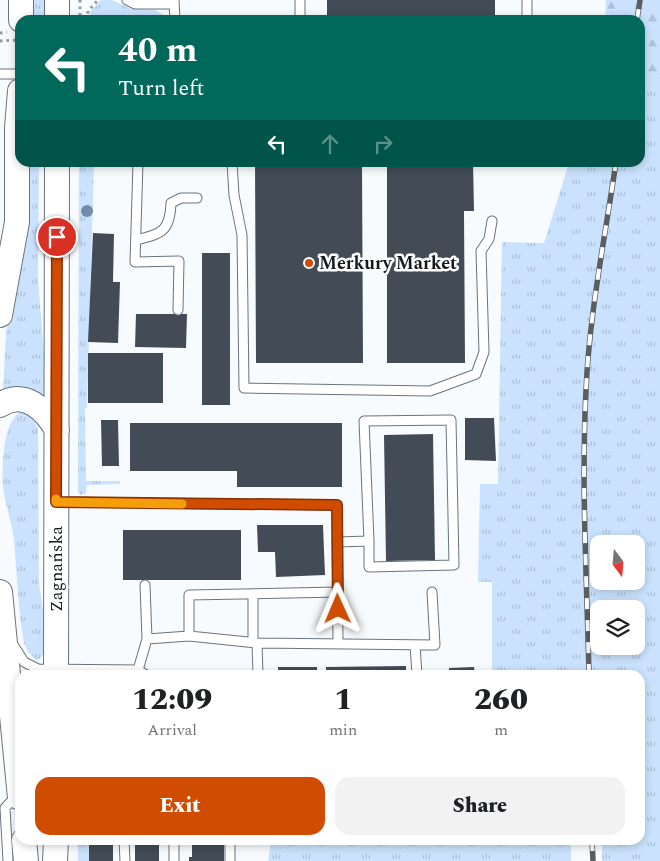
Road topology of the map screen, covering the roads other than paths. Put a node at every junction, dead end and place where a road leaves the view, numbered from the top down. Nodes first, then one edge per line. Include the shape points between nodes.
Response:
1 (21, 0) edge
2 (57, 0) edge
3 (127, 0) edge
4 (300, 0) edge
5 (527, 0) edge
6 (174, 2) edge
7 (57, 15) edge
8 (175, 15) edge
9 (300, 15) edge
10 (527, 15) edge
11 (8, 29) edge
12 (0, 74) edge
13 (15, 74) edge
14 (16, 167) edge
15 (57, 167) edge
16 (138, 167) edge
17 (232, 167) edge
18 (197, 198) dead end
19 (492, 221) dead end
20 (136, 240) junction
21 (178, 310) dead end
22 (0, 315) edge
23 (0, 405) edge
24 (56, 430) junction
25 (56, 502) junction
26 (369, 541) junction
27 (337, 542) junction
28 (145, 585) dead end
29 (0, 592) edge
30 (338, 592) junction
31 (432, 592) dead end
32 (253, 594) junction
33 (4, 627) junction
34 (189, 636) junction
35 (147, 639) junction
36 (255, 642) junction
37 (338, 643) junction
38 (415, 644) junction
39 (44, 670) edge
40 (56, 670) edge
41 (142, 670) edge
42 (258, 670) edge
43 (417, 670) edge
44 (15, 741) edge
45 (15, 798) edge
46 (24, 845) edge
47 (56, 845) edge
48 (124, 845) edge
49 (174, 845) edge
50 (230, 845) edge
51 (8, 861) edge
52 (26, 861) edge
53 (56, 861) edge
54 (125, 861) edge
55 (174, 861) edge
56 (230, 861) edge

1 - 11 main road
2 - 7 main road
3 - 6 lane via 135,4
4 - 9 lane
5 - 10 lane
6 - 8 lane
12 - 13 lane
14 - 22 main road via 17,222
15 - 24 main road, Zagnańska
16 - 20 lane
17 - 19 lane via 242,236 244,388 430,391 476,374 484,352 481,251
18 - 20 lane via 181,198 171,203 170,218 164,230 156,236
20 - 21 lane via 135,262 179,261
23 - 24 main road via 14,399 29,401 44,411
24 - 25 main road, Zagnańska
25 - 27 lane via 337,505
25 - 40 main road, Zagnańska
26 - 26 lane via 364,421 451,420 454,566 369,567
26 - 27 lane
27 - 30 lane
28 - 35 lane
29 - 33 main road
30 - 32 lane
30 - 37 lane
31 - 38 lane via 435,645
32 - 34 lane via 189,595
32 - 36 lane
33 - 39 lane via 24,662
33 - 44 main road
34 - 35 lane
34 - 36 lane
35 - 41 lane
36 - 37 lane
36 - 42 lane
37 - 38 lane
38 - 43 lane
45 - 51 lane via 5,808
46 - 52 main road
47 - 53 main road
48 - 54 lane
49 - 55 lane
50 - 56 lane

